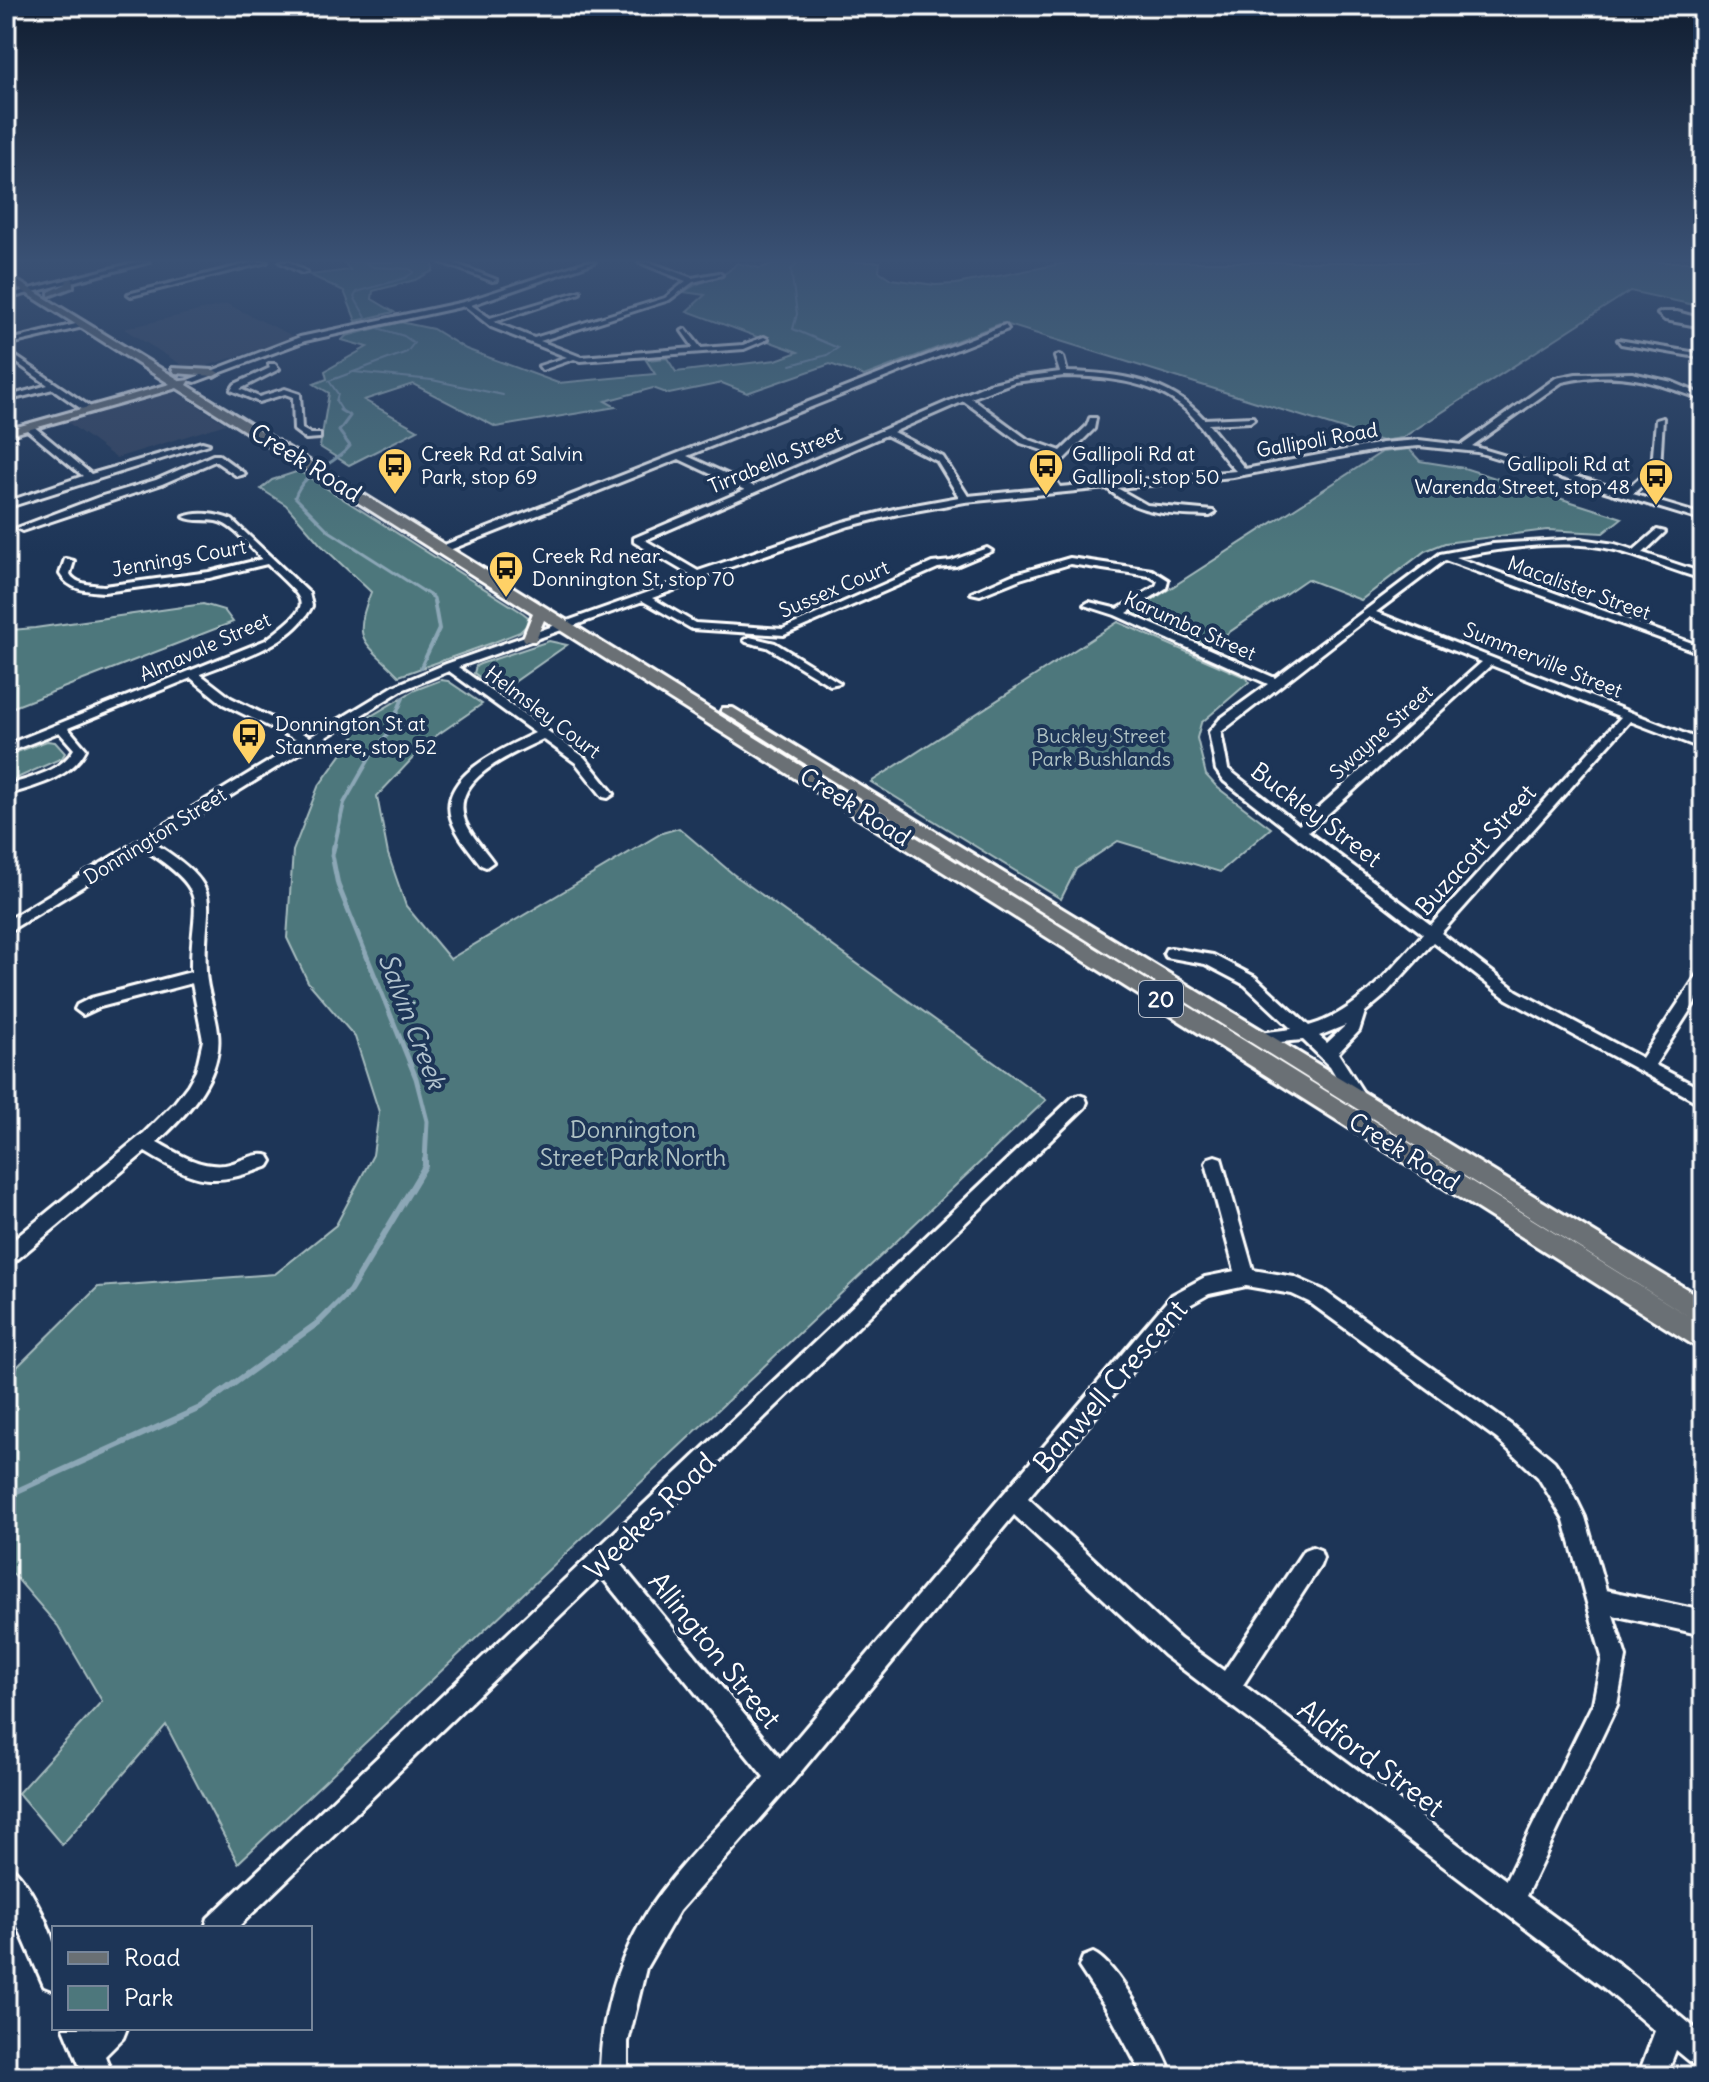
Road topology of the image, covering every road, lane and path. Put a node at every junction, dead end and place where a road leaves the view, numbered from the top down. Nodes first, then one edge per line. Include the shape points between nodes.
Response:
1 (16, 359) edge
2 (140, 359) edge
3 (157, 359) edge
4 (249, 359) edge
5 (568, 359) edge
6 (923, 359) edge
7 (1060, 359) edge
8 (272, 366) dead end
9 (542, 368) dead end
10 (175, 370) junction
11 (219, 371) junction
12 (1064, 374) junction
13 (192, 380) junction
14 (304, 382) dead end
15 (180, 384) junction
16 (55, 386) junction
17 (205, 388) junction
18 (285, 391) junction
19 (965, 398) junction
20 (1703, 398) edge
21 (6, 399) edge
22 (89, 410) junction
23 (1250, 419) dead end
24 (1093, 420) dead end
25 (1660, 420) dead end
26 (1201, 422) junction
27 (29, 427) junction
28 (887, 432) junction
29 (6, 433) edge
30 (1499, 433) dead end
31 (317, 436) dead end
32 (209, 442) dead end
33 (1465, 447) junction
34 (1478, 449) junction
35 (1061, 454) junction
36 (678, 455) junction
37 (324, 468) junction
38 (1242, 471) junction
39 (240, 474) dead end
40 (89, 477) junction
41 (1111, 487) junction
42 (751, 489) junction
43 (1059, 492) junction
44 (1626, 495) junction
45 (965, 499) junction
46 (6, 505) edge
47 (1210, 513) dead end
48 (189, 517) dead end
49 (1703, 518) edge
50 (22, 528) dead end
51 (1660, 532) dead end
52 (457, 543) junction
53 (443, 549) junction
54 (987, 551) dead end
55 (1636, 554) junction
56 (1444, 556) junction
57 (269, 560) junction
58 (69, 561) dead end
59 (697, 575) junction
60 (1703, 576) edge
61 (976, 593) dead end
62 (639, 599) junction
63 (1089, 605) dead end
64 (541, 610) junction
65 (1119, 613) junction
66 (1368, 613) junction
67 (573, 623) junction
68 (687, 628) junction
69 (530, 638) junction
70 (1703, 651) edge
71 (1489, 661) junction
72 (450, 666) junction
73 (193, 674) junction
74 (834, 683) dead end
75 (1276, 683) junction
76 (1628, 716) junction
77 (61, 727) junction
78 (543, 734) junction
79 (309, 741) junction
80 (1703, 745) edge
81 (6, 749) edge
82 (6, 791) edge
83 (608, 794) dead end
84 (1299, 833) junction
85 (144, 843) junction
86 (486, 862) dead end
87 (6, 928) edge
88 (1433, 934) junction
89 (1171, 953) dead end
90 (198, 976) junction
91 (1703, 978) edge
92 (83, 1009) dead end
93 (1357, 1012) junction
94 (1309, 1035) junction
95 (1257, 1038) junction
96 (1328, 1053) junction
97 (1645, 1067) junction
98 (1703, 1098) edge
99 (1358, 1099) junction
100 (1079, 1102) dead end
101 (143, 1142) junction
102 (263, 1161) dead end
103 (1215, 1163) dead end
104 (6, 1257) edge
105 (1246, 1277) junction
106 (1703, 1312) edge
107 (1703, 1339) edge
108 (1012, 1498) junction
109 (1312, 1558) dead end
110 (604, 1562) junction
111 (1599, 1600) junction
112 (1703, 1623) edge
113 (1228, 1687) junction
114 (780, 1777) junction
115 (6, 1877) edge
116 (1510, 1900) junction
117 (220, 1926) edge
118 (1093, 1967) dead end
119 (52, 1971) edge
120 (1671, 2025) junction
121 (111, 2030) edge
122 (89, 2052) edge
123 (1703, 2054) edge
124 (614, 2076) edge
125 (1159, 2076) edge
126 (1652, 2076) edge

1 - 16 street
2 - 15 main road, Creek Road / 20
3 - 10 main road, Creek Road / 20
4 - 11 street
5 - 9 street
6 - 36 street
7 - 12 street
8 - 18 street via 275,369 235,390 259,400
10 - 11 main road
10 - 13 main road, Creek Road / 20
11 - 13 street
11 - 17 main road
12 - 19 street, Tirrabella Street via 1013,380
12 - 26 street, Tirrabella Street via 1120,379 1155,389 1185,404
13 - 15 main road
13 - 17 main road, Creek Road / 20
14 - 18 street
15 - 22 main road
15 - 37 main road, Creek Road / 20
16 - 21 street
16 - 22 street
17 - 37 main road, Creek Road / 20
18 - 31 street via 299,400 298,430
19 - 28 street, Tirrabella Street
19 - 35 street via 1024,441
20 - 33 street via 1640,377 1572,376
22 - 27 main road
23 - 26 street
24 - 35 street
25 - 44 street via 1656,468
26 - 38 street, Tirrabella Street
27 - 29 main road
27 - 40 street
28 - 42 street, Tirrabella Street
28 - 45 street via 940,459
30 - 34 street
32 - 40 street
33 - 34 street, Gallipoli Road
33 - 38 street, Gallipoli Road via 1401,444
34 - 44 street, Gallipoli Road
35 - 43 street via 1046,471
36 - 42 street
36 - 52 street
37 - 52 main road, Creek Road / 20
37 - 53 main road, Creek Road / 20
38 - 41 street, Gallipoli Road
39 - 50 street via 216,457
40 - 46 street
41 - 43 street, Gallipoli Road
41 - 47 street via 1123,500 1141,506
42 - 59 street, Tirrabella Street via 637,540
43 - 45 street, Gallipoli Road
44 - 49 street, Gallipoli Road
45 - 59 street, Gallipoli Road via 874,516
48 - 57 street, Almavale Street via 229,522
51 - 55 street
52 - 53 street
52 - 67 main road, Creek Road / 20
53 - 64 main road, Creek Road / 20
54 - 68 street, Sussex Court via 936,565 784,632
55 - 56 street, Buckley Street via 1564,542
55 - 60 street, Buckley Street
56 - 66 street, Buckley Street
56 - 70 street, Macalister Street
57 - 58 street, Jennings Court via 209,575 104,589 69,581
57 - 73 street, Almavale Street via 305,595 307,606 300,619 270,642
59 - 62 street, Gallipoli Road
61 - 65 street via 1070,561 1152,573 1163,580 1161,588
62 - 67 street, Gallipoli Road
62 - 68 street, Sussex Court
63 - 65 street, Karumba Street
64 - 67 main road, Creek Road / 20
64 - 69 main road
65 - 75 street, Karumba Street
66 - 71 street, Summerville Street
66 - 75 street, Buckley Street
67 - 69 street, Donnington Street
67 - 95 main road, Creek Road / 20
67 - 107 main road, Creek Road / 20
68 - 74 street via 771,645
69 - 72 street, Donnington Street
71 - 76 street, Summerville Street
71 - 84 street, Swayne Street
72 - 78 street, Helmsley Court
72 - 79 street, Donnington Street via 383,696
73 - 77 street, Almavale Street
73 - 79 street via 213,693
75 - 84 street, Buckley Street via 1215,732 1222,770
76 - 80 street, Summerville Street
76 - 88 street, Buzacott Street
77 - 81 street, Almavale Street
77 - 82 street via 80,749 78,757
78 - 83 street, Helmsley Court via 590,769
78 - 86 street via 483,766 459,794 457,819
79 - 85 street, Donnington Street
84 - 88 street, Buckley Street
85 - 87 street, Donnington Street
85 - 90 street via 181,865 200,887
88 - 93 street, Buzacott Street
88 - 97 street, Buckley Street via 1512,995
89 - 94 street, Creek Road via 1198,956 1231,969
90 - 92 street
90 - 101 street via 210,1023 203,1075 167,1122
91 - 97 street
93 - 94 street, Buzacott Street
93 - 96 street, Buzacott Street via 1353,1027
94 - 95 street, Buzacott Street
94 - 96 street, Creek Road
95 - 99 main road, Creek Road / 20
96 - 99 street, Creek Road
97 - 98 street, Buckley Street
99 - 106 main road, Creek Road / 20
100 - 110 street, Weekes Road
101 - 102 street via 210,1175
101 - 104 street
103 - 105 street
105 - 108 street, Banwell Crescent via 1205,1286 1179,1301
105 - 111 street, Banwell Crescent via 1316,1296 1527,1451 1559,1488 1574,1517
108 - 113 street, Aldford Street via 1172,1647
108 - 114 street, Banwell Crescent
109 - 113 street
110 - 114 street, Allington Street
110 - 117 street, Weekes Road
111 - 112 street
111 - 116 street, Banwell Crescent via 1614,1657 1605,1705
113 - 116 street, Aldford Street
114 - 124 street, Banwell Crescent via 670,1902 634,1963 614,2042
115 - 119 street
116 - 120 street, Aldford Street
118 - 125 street
120 - 123 street, Aldford Street
120 - 126 street
121 - 122 street

